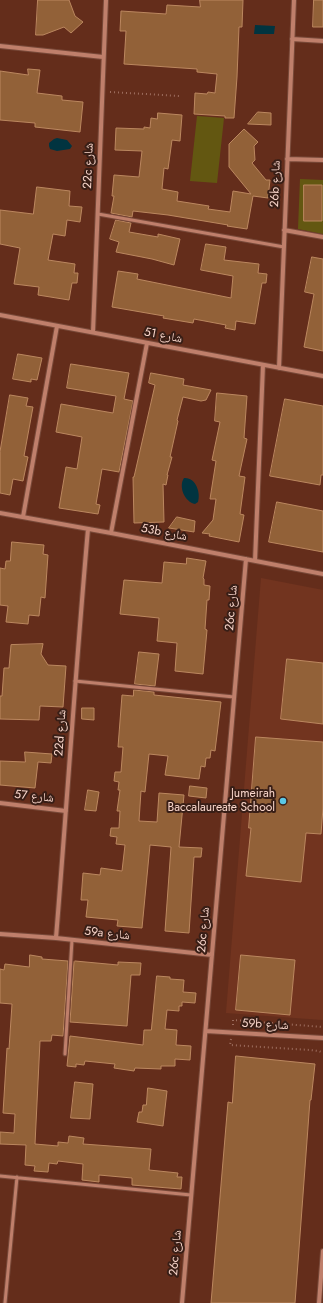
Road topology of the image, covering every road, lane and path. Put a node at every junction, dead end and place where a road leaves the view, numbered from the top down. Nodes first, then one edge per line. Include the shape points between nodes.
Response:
1 (106, 0) edge
2 (294, 0) edge
3 (292, 39) junction
4 (323, 41) edge
5 (0, 46) edge
6 (103, 57) junction
7 (102, 91) junction
8 (180, 96) dead end
9 (287, 159) junction
10 (323, 160) edge
11 (98, 214) junction
12 (284, 230) junction
13 (323, 237) edge
14 (284, 247) junction
15 (0, 315) edge
16 (57, 326) junction
17 (93, 332) junction
18 (147, 344) junction
19 (263, 365) junction
20 (279, 368) junction
21 (323, 376) edge
22 (0, 513) edge
23 (23, 517) junction
24 (88, 529) junction
25 (111, 533) junction
26 (246, 559) junction
27 (255, 561) junction
28 (323, 574) edge
29 (75, 681) junction
30 (234, 697) junction
31 (0, 804) edge
32 (66, 811) junction
33 (0, 934) edge
34 (56, 938) junction
35 (72, 940) junction
36 (212, 955) junction
37 (206, 1031) junction
38 (323, 1038) edge
39 (65, 1054) dead end
40 (0, 1176) edge
41 (17, 1177) junction
42 (191, 1195) junction
43 (323, 1251) edge
44 (6, 1303) edge
45 (182, 1303) edge
46 (319, 1303) edge

1 - 6 street, 22c شارع
2 - 3 street, 26b شارع
3 - 4 street
3 - 9 street, 26b شارع
5 - 6 street
6 - 7 street, 22c شارع
7 - 8 path
7 - 11 street, 22c شارع
9 - 10 street
9 - 12 street, 26b شارع
11 - 14 lane
11 - 17 street, 22c شارع
12 - 13 street
12 - 14 street, 26b شارع
14 - 20 street, 26b شارع
15 - 16 street, شارع 51
16 - 17 street, شارع 51
16 - 23 street
17 - 18 street, شارع 51
18 - 19 street, شارع 51
18 - 25 street
19 - 20 street, شارع 51
19 - 27 street
20 - 21 street, شارع 51
22 - 23 street, 53b شارع
23 - 24 street, 53b شارع
24 - 25 street, 53b شارع
24 - 29 street, 22d شارع
25 - 26 street, 53b شارع
26 - 27 street, 53b شارع
26 - 30 street, 26c شارع
27 - 28 street, 53b شارع
29 - 30 lane
29 - 32 street, 22d شارع
30 - 36 street, 26c شارع
31 - 32 street, شارع 57
32 - 34 street, 22d شارع
33 - 34 street, 59a شارع
34 - 35 street, 59a شارع
35 - 36 street, 59a شارع
35 - 39 lane
36 - 37 street, 26c شارع
37 - 38 street, 59b شارع
37 - 42 street, 26c شارع
40 - 41 lane
41 - 42 lane
41 - 44 lane
42 - 45 street, 26c شارع
43 - 46 street

